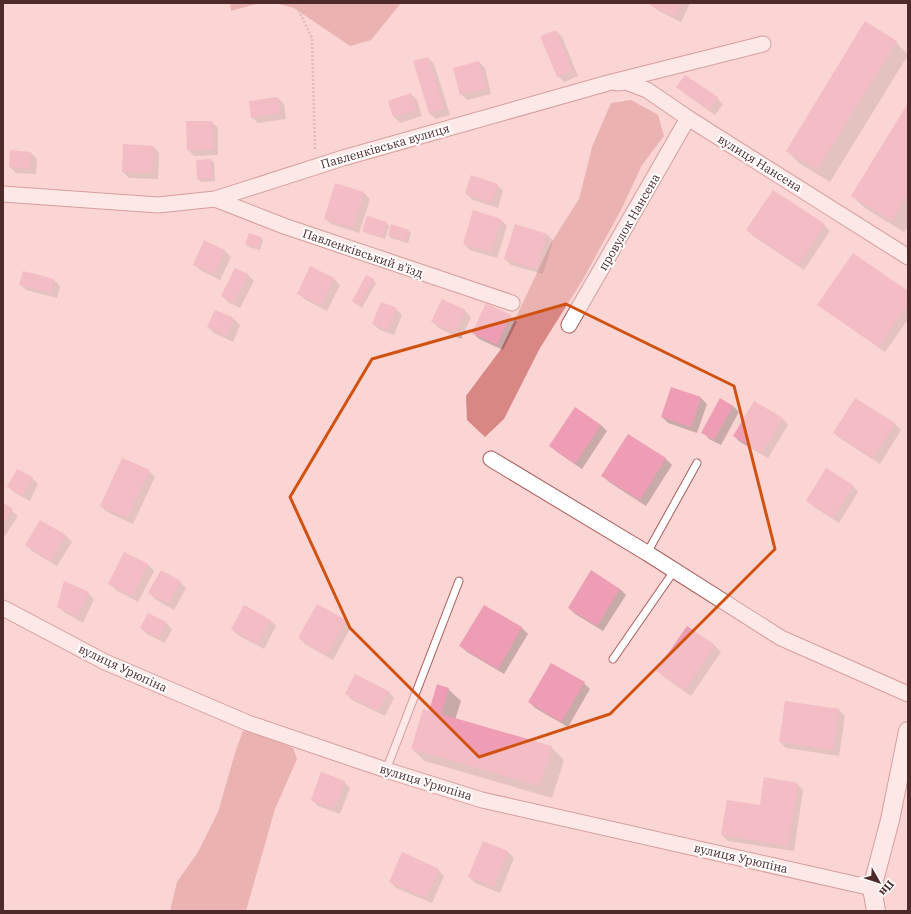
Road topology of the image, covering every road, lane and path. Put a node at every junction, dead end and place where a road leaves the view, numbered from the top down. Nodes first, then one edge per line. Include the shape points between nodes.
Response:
1 (295, 3) edge
2 (763, 44) dead end
3 (608, 83) junction
4 (688, 118) junction
5 (316, 167) junction
6 (3, 194) edge
7 (215, 198) junction
8 (908, 257) edge
9 (512, 303) dead end
10 (569, 325) dead end
11 (491, 460) dead end
12 (697, 463) dead end
13 (646, 553) junction
14 (674, 570) junction
15 (459, 581) dead end
16 (3, 608) edge
17 (613, 659) dead end
18 (908, 694) edge
19 (908, 731) edge
20 (386, 770) junction
21 (872, 888) junction
22 (876, 911) edge

1 - 5 path via 312,38
2 - 3 street, Павленківська вулиця
3 - 4 street, вулиця Нансена via 626,82 647,90
3 - 5 street, Павленківська вулиця
4 - 8 street, вулиця Нансена
4 - 10 street, провулок Нансена
5 - 7 street, Павленківська вулиця
6 - 7 street, Павленківська вулиця via 158,205
7 - 9 street, Павленківський в'їзд via 284,226
11 - 13 street
12 - 13 lane
13 - 14 street
14 - 17 lane
14 - 18 street via 782,638
15 - 20 lane
16 - 20 street, вулиця Урюпіна via 104,662 248,723
19 - 21 street via 890,820
20 - 21 street, вулиця Урюпіна via 482,800
21 - 22 street

